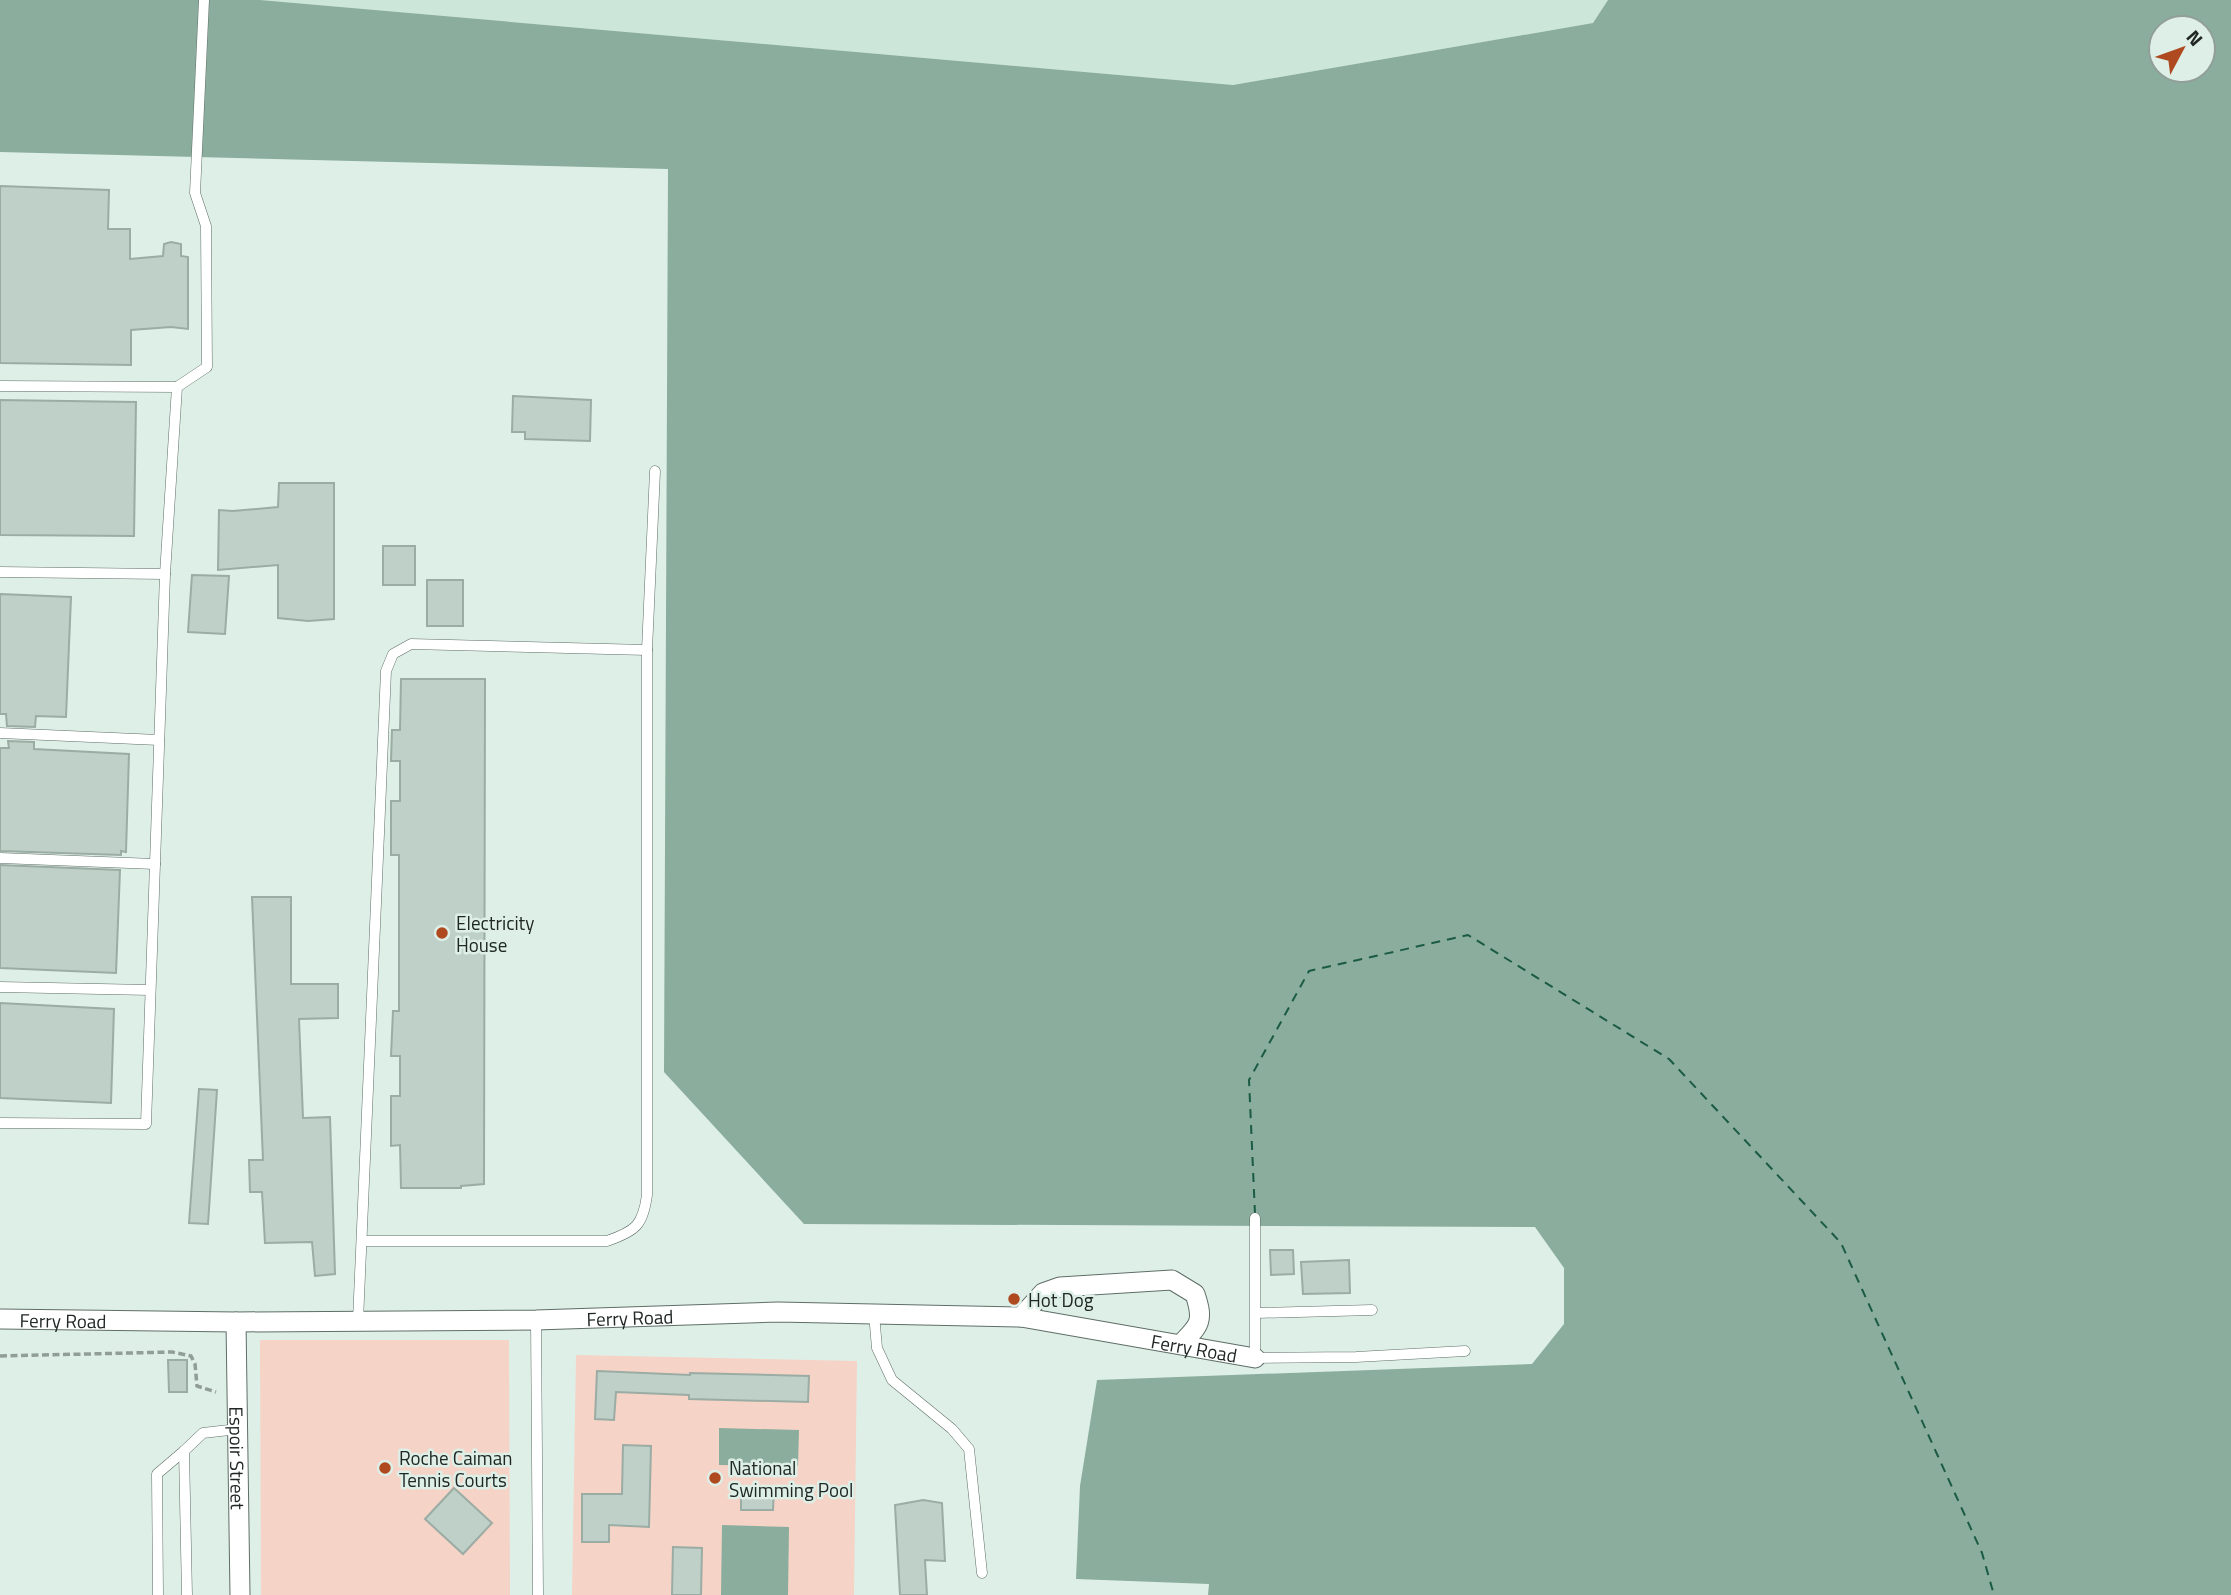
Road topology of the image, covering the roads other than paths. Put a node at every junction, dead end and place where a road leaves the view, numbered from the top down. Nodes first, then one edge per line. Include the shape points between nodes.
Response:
1 (204, 0) edge
2 (0, 386) edge
3 (177, 387) junction
4 (655, 471) dead end
5 (0, 572) edge
6 (165, 574) junction
7 (647, 650) junction
8 (0, 733) edge
9 (159, 740) junction
10 (0, 858) edge
11 (155, 864) junction
12 (0, 986) edge
13 (150, 990) junction
14 (0, 1123) edge
15 (1255, 1218) dead end
16 (362, 1241) junction
17 (1372, 1310) dead end
18 (1255, 1313) junction
19 (874, 1314) junction
20 (1021, 1317) junction
21 (0, 1319) edge
22 (536, 1320) junction
23 (358, 1321) junction
24 (236, 1322) junction
25 (1181, 1344) junction
26 (1465, 1351) dead end
27 (1255, 1358) junction
28 (238, 1429) junction
29 (184, 1451) junction
30 (982, 1573) dead end
31 (158, 1595) edge
32 (187, 1595) edge
33 (240, 1595) edge
34 (538, 1595) edge

1 - 3 lane via 195,193 206,226 208,367
2 - 3 lane
3 - 6 lane
4 - 7 lane
5 - 6 lane
6 - 9 lane
7 - 16 lane via 411,644 393,654 386,671
7 - 16 lane via 648,1195 644,1217 628,1233 607,1241
8 - 9 lane
9 - 11 lane
10 - 11 lane
11 - 13 lane
12 - 13 lane
13 - 14 lane via 146,1124
15 - 18 lane
16 - 23 lane
17 - 18 lane
18 - 27 lane
19 - 20 street, Ferry Road
19 - 22 street, Ferry Road via 778,1312
19 - 30 lane via 877,1348 892,1380 952,1429 969,1449
20 - 25 street, Ferry Road
20 - 25 street via 1043,1293 1060,1287 1172,1280 1195,1294 1200,1315 1197,1328
21 - 24 street, Ferry Road
22 - 23 street, Ferry Road
22 - 34 lane
23 - 24 street, Ferry Road
24 - 28 street, Espoir Street
25 - 27 street, Ferry Road
26 - 27 lane
28 - 29 lane via 203,1433
28 - 33 street, Espoir Street
29 - 31 lane via 157,1474
29 - 32 lane

